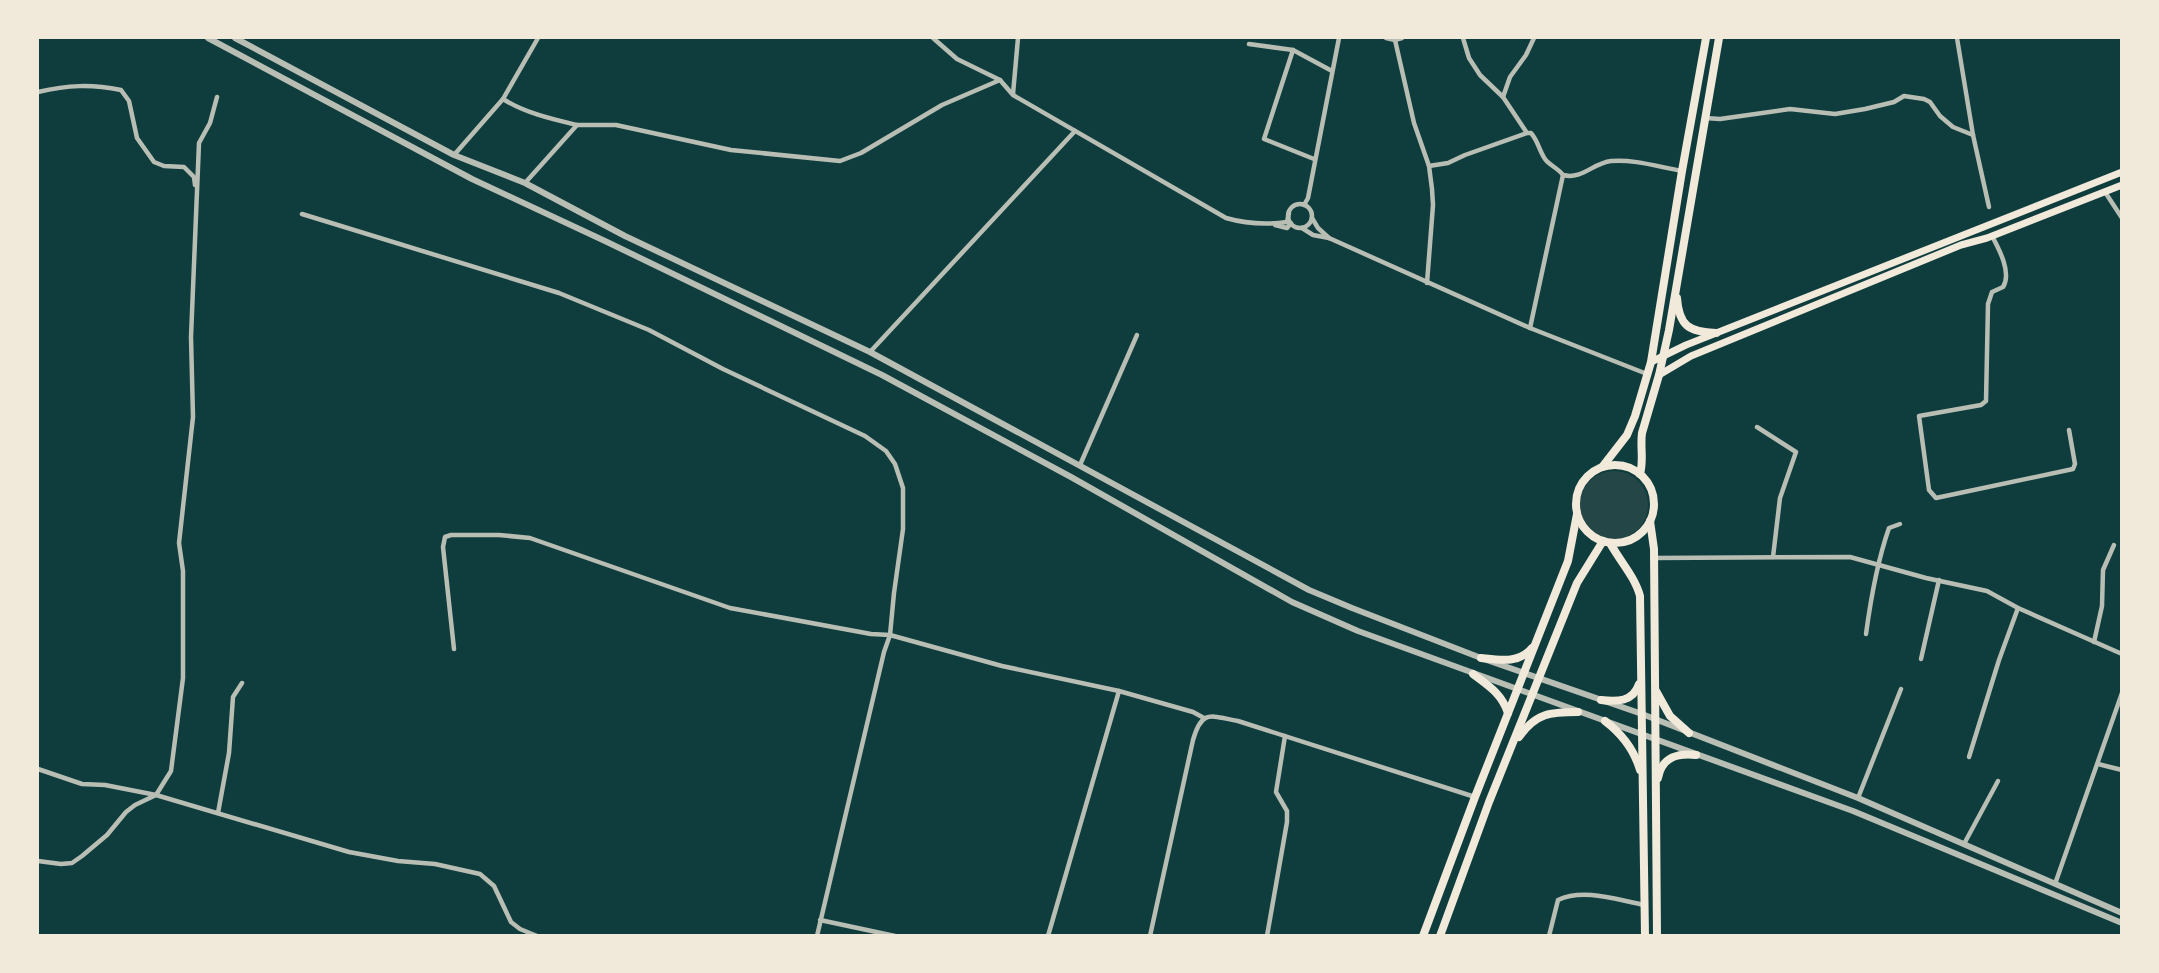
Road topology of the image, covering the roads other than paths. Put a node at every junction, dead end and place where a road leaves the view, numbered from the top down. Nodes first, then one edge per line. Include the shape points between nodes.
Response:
1 (235, 38) edge
2 (538, 38) edge
3 (933, 38) edge
4 (1018, 38) edge
5 (1339, 38) edge
6 (1386, 38) edge
7 (1402, 38) edge
8 (1463, 38) edge
9 (1534, 38) edge
10 (1706, 38) edge
11 (1719, 38) edge
12 (1957, 38) edge
13 (213, 39) edge
14 (1395, 40) junction
15 (1249, 44) dead end
16 (1293, 50) junction
17 (1332, 71) junction
18 (1000, 80) junction
19 (38, 92) edge
20 (1013, 95) junction
21 (217, 97) dead end
22 (1503, 97) junction
23 (503, 99) junction
24 (1704, 118) junction
25 (577, 125) junction
26 (1076, 131) junction
27 (1527, 134) junction
28 (1973, 135) junction
29 (454, 155) junction
30 (1314, 159) junction
31 (1429, 166) junction
32 (1682, 171) junction
33 (2121, 172) edge
34 (1563, 175) junction
35 (525, 183) junction
36 (1309, 184) junction
37 (2121, 185) edge
38 (2105, 192) junction
39 (197, 193) junction
40 (1304, 205) junction
41 (1293, 207) junction
42 (1989, 207) dead end
43 (1289, 213) junction
44 (302, 214) dead end
45 (1312, 218) junction
46 (2121, 218) edge
47 (1291, 223) junction
48 (1273, 224) junction
49 (1302, 228) junction
50 (1992, 236) junction
51 (1329, 238) junction
52 (1427, 283) junction
53 (1676, 287) junction
54 (1530, 328) junction
55 (1716, 333) junction
56 (1137, 335) dead end
57 (870, 352) junction
58 (1664, 356) junction
59 (1651, 362) junction
60 (860, 364) junction
61 (1647, 374) junction
62 (1659, 375) junction
63 (1757, 427) dead end
64 (2069, 430) dead end
65 (1080, 465) junction
66 (1603, 466) junction
67 (1640, 474) junction
68 (1577, 514) junction
69 (1650, 521) junction
70 (1900, 524) dead end
71 (1606, 542) junction
72 (2114, 545) dead end
73 (1773, 557) junction
74 (1653, 558) junction
75 (1879, 565) junction
76 (1939, 580) junction
77 (2018, 608) junction
78 (1866, 634) dead end
79 (890, 635) junction
80 (1536, 642) junction
81 (2094, 642) junction
82 (454, 648) dead end
83 (2121, 654) edge
84 (1481, 658) junction
85 (1921, 659) dead end
86 (1524, 672) junction
87 (1473, 674) junction
88 (1641, 677) junction
89 (1540, 678) junction
90 (242, 683) dead end
91 (1654, 687) junction
92 (1901, 689) dead end
93 (1518, 690) junction
94 (1119, 691) junction
95 (2121, 693) edge
96 (1533, 695) junction
97 (1601, 700) junction
98 (1578, 712) junction
99 (1508, 713) junction
100 (1642, 714) junction
101 (1204, 718) junction
102 (1654, 719) junction
103 (1605, 721) junction
104 (1689, 733) junction
105 (1641, 734) junction
106 (1285, 736) junction
107 (1654, 739) junction
108 (1512, 746) junction
109 (1696, 755) junction
110 (1969, 757) dead end
111 (2098, 764) junction
112 (38, 769) edge
113 (2121, 770) edge
114 (1642, 780) junction
115 (1998, 781) dead end
116 (1655, 791) junction
117 (156, 795) junction
118 (1475, 797) junction
119 (1858, 798) junction
120 (1853, 811) junction
121 (218, 813) junction
122 (1964, 844) junction
123 (38, 861) edge
124 (2055, 884) junction
125 (1645, 905) junction
126 (2121, 913) edge
127 (820, 920) junction
128 (2121, 923) edge
129 (537, 936) edge
130 (817, 936) edge
131 (894, 936) edge
132 (1048, 936) edge
133 (1150, 936) edge
134 (1268, 936) edge
135 (1423, 936) edge
136 (1440, 936) edge
137 (1549, 936) edge
138 (1645, 936) edge
139 (1657, 936) edge

1 - 29 street
2 - 23 street
3 - 18 street via 957,59
4 - 20 street
5 - 17 street
6 - 14 street
7 - 14 street
8 - 22 street via 1468,58
9 - 22 street via 1510,77
10 - 32 main road
11 - 24 main road
12 - 28 street
13 - 60 street via 463,175
14 - 31 street via 1414,123
15 - 16 street
16 - 17 street
16 - 30 street via 1264,139
17 - 30 street
18 - 20 street
18 - 25 street via 942,105 861,153 840,161 731,150 616,125
19 - 39 street via 68,86 122,90 129,101 137,138 154,162 184,167 194,177
20 - 26 street
21 - 39 street via 199,143
22 - 27 street
23 - 25 street via 545,117
23 - 29 street
24 - 28 street via 1790,109 1835,114 1894,102 1904,96 1930,102 1953,128
24 - 53 main road
25 - 35 street
26 - 48 street via 1226,218
26 - 57 street
27 - 31 street via 1448,163
27 - 34 street via 1536,138 1545,160
28 - 42 street
29 - 35 street
30 - 36 street
31 - 52 street via 1433,205
32 - 34 street via 1610,161 1572,177
32 - 59 main road
33 - 55 main road
34 - 54 street
35 - 57 street via 625,236
36 - 40 street
36 - 41 street via 1302,201
37 - 38 main road
38 - 46 street
38 - 50 main road
39 - 117 street via 191,337 193,417 179,543 183,571 183,678 171,771
40 - 41 street
40 - 45 street
41 - 43 street
43 - 47 street
43 - 48 street via 1287,222
44 - 79 street via 559,293 649,330 865,436 886,451 903,488 903,529
45 - 49 street
45 - 51 street
47 - 48 street via 1287,228
47 - 49 street
49 - 51 street
50 - 62 main road via 1961,245 1691,356
50 - 64 street via 2006,279 2003,287 1992,292 1988,304 1986,401 1919,416 1929,490 1936,498 2073,469
51 - 52 street
52 - 54 street
53 - 55 main road via 1681,320 1687,327
53 - 58 main road
54 - 61 street
55 - 58 main road
56 - 65 street
57 - 60 street
57 - 65 street
58 - 59 main road
58 - 62 main road
59 - 61 main road
60 - 87 street via 1292,602
61 - 66 main road via 1627,435
62 - 67 main road via 1642,433
63 - 73 street via 1796,452 1780,498
65 - 84 street via 1310,590
66 - 67 main road via 1623,465
66 - 68 main road via 1581,485
67 - 69 main road via 1653,496
68 - 71 main road via 1587,531
68 - 80 main road via 1568,561
69 - 71 main road via 1645,530 1629,541
69 - 74 main road
70 - 75 street via 1889,528
71 - 88 main road via 1631,575 1640,596
71 - 89 main road via 1577,583
72 - 81 street via 2103,570 2102,606
73 - 74 street
73 - 75 street via 1850,557
74 - 91 main road
75 - 76 street
75 - 78 street
76 - 77 street via 1987,591
76 - 85 street
77 - 81 street
77 - 110 street
79 - 82 street via 730,608 530,538 459,534 445,537 442,547
79 - 94 street via 1002,666
79 - 127 street
80 - 84 main road via 1518,658
80 - 86 main road
81 - 83 street
84 - 86 street
86 - 89 street
86 - 93 main road
87 - 93 street
87 - 99 main road via 1498,693
88 - 97 main road via 1632,696 1616,702
88 - 100 main road
89 - 96 main road
89 - 97 street
90 - 121 street via 233,697 229,753
91 - 102 main road
91 - 104 main road via 1664,709
92 - 119 street
93 - 96 street
93 - 99 main road
94 - 101 street
94 - 132 street
95 - 111 street
96 - 98 street
96 - 108 main road
97 - 100 street
98 - 103 street
98 - 108 main road via 1540,716
99 - 118 main road
100 - 102 street
100 - 105 main road
101 - 106 street via 1238,722
101 - 133 street via 1198,723 1193,740
102 - 104 street
102 - 107 main road
103 - 105 street
103 - 114 main road via 1626,741
104 - 119 street
105 - 107 street
105 - 114 main road
106 - 118 street
106 - 134 street via 1276,792 1287,811 1287,822
107 - 109 street
107 - 116 main road
108 - 136 main road
109 - 116 main road via 1667,759
109 - 120 street
111 - 113 street
111 - 124 street
112 - 117 street via 82,784
114 - 125 main road
115 - 122 street
116 - 139 main road
117 - 121 street
117 - 123 street via 126,812 107,835 72,863
118 - 135 main road
119 - 120 street
119 - 122 street
120 - 128 street
121 - 129 street via 349,852 480,874 494,886 511,922
122 - 124 street
124 - 126 street
125 - 137 street via 1590,895 1567,896 1558,900
125 - 138 main road
127 - 130 street
127 - 131 street

